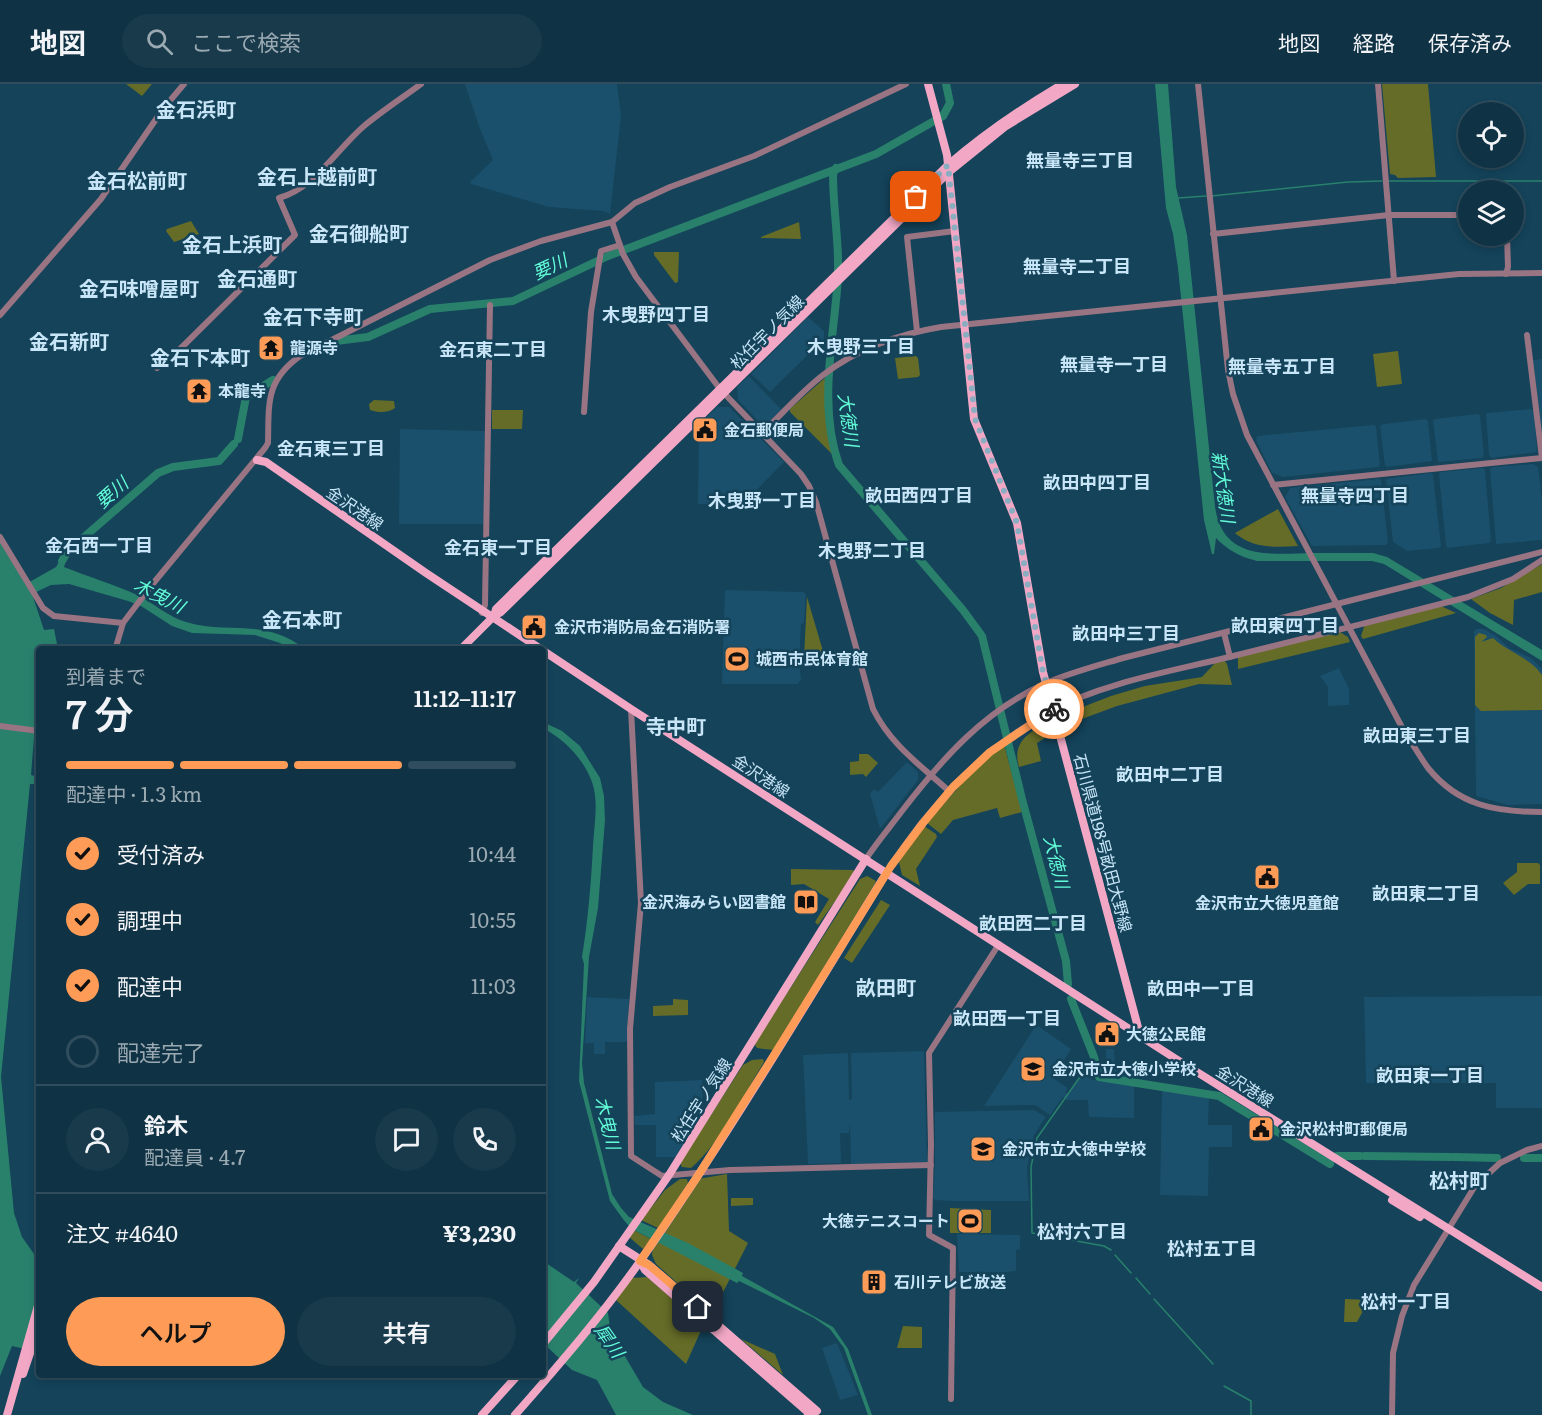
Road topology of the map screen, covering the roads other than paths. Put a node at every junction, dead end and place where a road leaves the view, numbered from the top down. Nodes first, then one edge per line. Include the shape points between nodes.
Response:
1 (184, 84) edge
2 (421, 84) edge
3 (906, 84) edge
4 (928, 84) edge
5 (1063, 84) edge
6 (1075, 84) edge
7 (1198, 84) edge
8 (1378, 84) edge
9 (948, 169) junction
10 (1389, 215) junction
11 (1458, 215) edge
12 (612, 222) junction
13 (955, 231) junction
14 (1213, 234) junction
15 (1507, 246) edge
16 (621, 249) junction
17 (1542, 273) edge
18 (1506, 274) junction
19 (1394, 281) junction
20 (1220, 298) junction
21 (490, 305) dead end
22 (0, 315) edge
23 (965, 326) junction
24 (917, 332) junction
25 (1527, 335) dead end
26 (157, 368) dead end
27 (722, 391) junction
28 (584, 412) dead end
29 (762, 433) junction
30 (256, 460) junction
31 (1273, 485) junction
32 (0, 537) edge
33 (1542, 552) edge
34 (1542, 560) edge
35 (1337, 604) junction
36 (483, 612) junction
37 (492, 618) junction
38 (123, 623) junction
39 (1349, 626) junction
40 (1221, 633) junction
41 (116, 646) edge
42 (464, 646) edge
43 (530, 646) edge
44 (534, 646) edge
45 (546, 654) edge
46 (546, 656) edge
47 (1230, 657) junction
48 (1047, 683) junction
49 (1054, 709) junction
50 (631, 711) junction
51 (0, 726) edge
52 (36, 731) edge
53 (930, 774) junction
54 (949, 792) junction
55 (1542, 812) edge
56 (865, 861) junction
57 (886, 874) junction
58 (998, 946) junction
59 (1139, 1037) junction
60 (1542, 1146) edge
61 (931, 1165) junction
62 (699, 1174) junction
63 (669, 1175) junction
64 (1447, 1230) junction
65 (619, 1246) junction
66 (640, 1261) junction
67 (1542, 1289) edge
68 (36, 1315) edge
69 (36, 1334) edge
70 (546, 1340) edge
71 (26, 1358) junction
72 (515, 1378) edge
73 (951, 1399) dead end
74 (813, 1414) edge
75 (8, 1415) edge
76 (482, 1415) edge
77 (515, 1415) edge
78 (1392, 1415) edge

1 - 22 street via 101,200
2 - 26 street via 364,125 305,185 279,198 296,235
3 - 12 street via 753,156 635,203
4 - 9 main road, 石川県道198号畝田大野線 via 941,126
5 - 9 main road, 松任宇ノ気線 via 994,127
6 - 9 main road, 松任宇ノ気線 via 1006,126
7 - 14 street
8 - 10 street
9 - 13 main road, 石川県道198号畝田大野線
9 - 27 main road, 松任宇ノ気線
10 - 11 street
10 - 14 street
10 - 19 street
12 - 16 street
12 - 30 street via 540,241 490,260 300,356 279,376 270,395 268,443
13 - 23 main road, 石川県道198号畝田大野線
13 - 24 street via 907,237
14 - 20 street
15 - 18 street
16 - 27 street via 636,277
16 - 28 street via 601,251 591,312
17 - 18 street
18 - 19 street
19 - 20 street
20 - 23 street
20 - 31 street via 1233,394 1247,435
21 - 36 street
23 - 24 street
23 - 48 main road, 石川県道198号畝田大野線 via 975,419 1017,523
24 - 29 street via 871,347 822,375
25 - 31 street via 1542,458
27 - 29 street
27 - 37 main road, 松任宇ノ気線 via 496,609
29 - 53 street via 801,474 816,502 873,709 886,733
30 - 36 main road, 金沢港線
30 - 38 street
31 - 35 street
32 - 38 street via 42,608 54,616
33 - 35 street
34 - 39 street via 1513,579 1467,597
35 - 39 street
35 - 40 street
36 - 37 main road, 金沢港線
37 - 42 main road, 松任宇ノ気線
37 - 43 main road, 金沢港線
37 - 44 main road, 金沢港線
38 - 41 street
39 - 47 street
39 - 55 street via 1405,733 1442,783 1462,798 1491,809
40 - 47 street
40 - 48 street via 1095,666
45 - 50 main road, 金沢港線
46 - 50 main road, 金沢港線
47 - 49 street via 1128,682
48 - 49 main road, 石川県道198号畝田大野線
48 - 53 street via 996,712
49 - 54 street via 1013,734
49 - 59 main road, 石川県道198号畝田大野線
50 - 56 main road, 金沢港線
50 - 63 street via 641,903 630,1029 631,1156 662,1176
51 - 52 street
53 - 54 street
53 - 56 street
54 - 57 street
56 - 57 main road, 金沢港線
56 - 63 main road, 松任宇ノ気線
57 - 58 main road, 金沢港線
57 - 62 main road
58 - 59 main road, 金沢港線
58 - 61 street via 930,1048
59 - 64 main road, 金沢港線
60 - 64 street via 1500,1163 1475,1186
61 - 62 street
61 - 73 street via 929,1235 953,1248
62 - 63 street
62 - 66 main road
63 - 65 main road, 松任宇ノ気線
64 - 67 main road, 金沢港線
64 - 78 street via 1414,1285 1402,1316 1393,1353
65 - 66 main road
65 - 70 main road, 松任宇ノ気線
66 - 74 main road via 645,1270
66 - 77 main road
68 - 71 main road
69 - 71 main road
71 - 75 main road
72 - 76 main road

